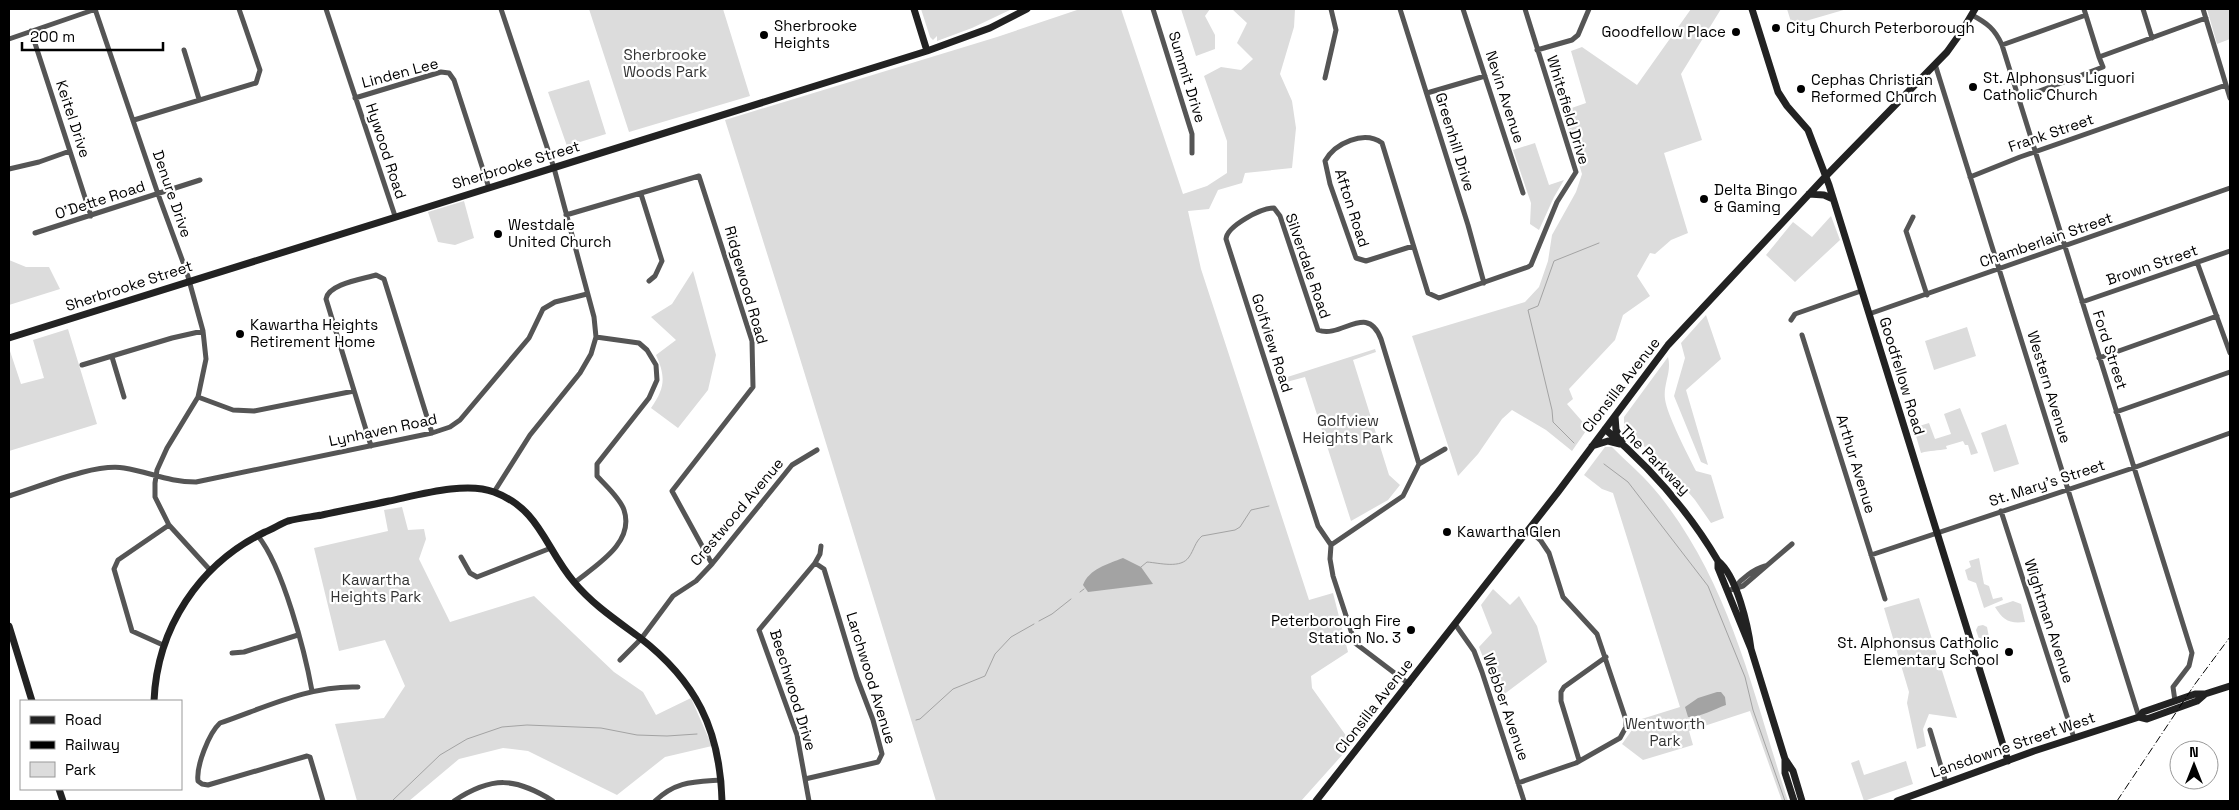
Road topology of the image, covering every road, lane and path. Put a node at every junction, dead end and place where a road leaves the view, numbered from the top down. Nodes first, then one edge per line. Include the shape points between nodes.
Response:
1 (95, 9) edge
2 (239, 9) edge
3 (326, 9) edge
4 (501, 9) edge
5 (914, 9) edge
6 (1027, 9) edge
7 (1153, 9) edge
8 (1331, 9) edge
9 (1400, 9) edge
10 (1463, 9) edge
11 (1525, 9) edge
12 (1589, 9) edge
13 (1752, 9) edge
14 (2084, 9) edge
15 (2143, 9) edge
16 (2203, 9) edge
17 (1974, 12) edge
18 (2086, 15) junction
19 (2206, 18) junction
20 (31, 31) junction
21 (9, 38) edge
22 (2152, 38) junction
23 (2002, 45) junction
24 (184, 50) dead end
25 (1537, 50) junction
26 (928, 52) junction
27 (2100, 57) junction
28 (1935, 64) junction
29 (1485, 76) junction
30 (1325, 78) dead end
31 (2228, 88) edge
32 (1427, 93) junction
33 (355, 98) junction
34 (2230, 98) edge
35 (199, 99) junction
36 (2018, 99) junction
37 (134, 120) junction
38 (70, 151) junction
39 (1192, 153) dead end
40 (2035, 153) junction
41 (554, 168) junction
42 (9, 169) edge
43 (1825, 177) junction
44 (1970, 177) junction
45 (200, 180) dead end
46 (489, 188) junction
47 (2230, 188) edge
48 (1523, 193) dead end
49 (158, 194) junction
50 (641, 194) junction
51 (1809, 194) junction
52 (1833, 199) junction
53 (566, 215) junction
54 (91, 216) junction
55 (395, 216) junction
56 (1913, 217) dead end
57 (1228, 232) joint
58 (35, 233) dead end
59 (1413, 246) junction
60 (2065, 248) junction
61 (2230, 251) edge
62 (2198, 262) junction
63 (1528, 267) joint
64 (2000, 270) junction
65 (189, 281) junction
66 (649, 281) dead end
67 (1484, 283) junction
68 (1861, 291) junction
69 (587, 294) junction
70 (1927, 295) junction
71 (2082, 302) junction
72 (1869, 314) junction
73 (2217, 316) junction
74 (1791, 320) dead end
75 (203, 331) junction
76 (1802, 335) dead end
77 (596, 337) junction
78 (9, 338) edge
79 (2230, 353) edge
80 (112, 357) junction
81 (2099, 358) junction
82 (82, 366) dead end
83 (2230, 372) edge
84 (354, 391) junction
85 (124, 397) dead end
86 (198, 397) junction
87 (2116, 412) junction
88 (1615, 415) junction
89 (1605, 429) junction
90 (432, 433) junction
91 (2230, 433) edge
92 (370, 446) junction
93 (1592, 446) junction
94 (1626, 448) junction
95 (1445, 449) dead end
96 (817, 450) dead end
97 (1419, 464) junction
98 (2133, 468) junction
99 (155, 475) junction
100 (2068, 488) junction
101 (494, 492) junction
102 (9, 496) edge
103 (2002, 511) junction
104 (168, 525) junction
105 (1529, 530) junction
106 (1935, 533) junction
107 (258, 536) junction
108 (1792, 544) dead end
109 (1331, 545) junction
110 (821, 546) dead end
111 (551, 548) junction
112 (1871, 555) junction
113 (461, 557) dead end
114 (815, 563) junction
115 (712, 564) junction
116 (210, 570) junction
117 (574, 583) junction
118 (1731, 589) junction
119 (1885, 600) dead end
120 (1456, 624) junction
121 (9, 626) edge
122 (298, 635) junction
123 (641, 638) junction
124 (163, 645) junction
125 (232, 653) dead end
126 (1606, 657) junction
127 (620, 660) dead end
128 (1408, 684) junction
129 (2230, 686) edge
130 (358, 687) dead end
131 (312, 691) junction
132 (2205, 694) junction
133 (32, 700) edge
134 (154, 700) edge
135 (2175, 701) junction
136 (2140, 717) junction
137 (1930, 730) dead end
138 (2074, 738) junction
139 (1785, 759) junction
140 (1579, 760) junction
141 (2008, 761) junction
142 (805, 779) junction
143 (721, 780) junction
144 (1518, 783) junction
145 (1946, 783) junction
146 (323, 801) edge
147 (454, 801) edge
148 (553, 801) edge
149 (655, 801) edge
150 (722, 801) edge
151 (809, 801) edge
152 (1316, 801) edge
153 (1524, 801) edge
154 (1794, 801) edge
155 (1802, 801) edge
156 (1897, 801) edge

1 - 20 street
1 - 37 street, Denure Drive
2 - 35 street via 260,75 256,83
3 - 33 street, Hywood Road
4 - 41 street
5 - 26 main road
6 - 26 main road, Sherbrooke Street via 990,28
7 - 39 street, Summit Drive via 1192,134
8 - 30 street via 1336,30
9 - 32 street, Greenhill Drive
10 - 29 street, Nevin Avenue
11 - 25 street, Whitefield Drive
12 - 25 street via 1578,35 1572,40
13 - 43 main road, Goodfellow Road via 1778,92 1808,130
14 - 18 street
15 - 22 street
16 - 19 street
17 - 23 street, Ford Street via 1996,32
17 - 28 main road, Clonsilla Avenue
18 - 23 street
18 - 27 street
19 - 22 street
19 - 31 street
20 - 21 street
20 - 38 street, Keitel Drive
22 - 27 street
23 - 36 street, Ford Street
24 - 35 street
25 - 63 street, Whitefield Drive via 1576,172 1557,202
26 - 41 main road, Sherbrooke Street
27 - 36 street via 2103,67
28 - 43 main road, Clonsilla Avenue
28 - 44 street, Western Avenue
29 - 32 street
29 - 48 street, Nevin Avenue
31 - 34 street
31 - 40 street, Frank Street
32 - 67 street, Greenhill Drive
33 - 46 street, Linden Lee via 441,72 449,73
33 - 55 street, Hywood Road
35 - 37 street
36 - 40 street, Ford Street
37 - 49 street, Denure Drive
38 - 42 street
38 - 54 street, Keitel Drive
40 - 44 street, Frank Street
40 - 60 street, Ford Street
41 - 46 main road, Sherbrooke Street
41 - 53 street
43 - 51 main road, Clonsilla Avenue
43 - 52 main road, Goodfellow Road
44 - 64 street, Western Avenue
45 - 49 street, O'Dette Road
46 - 55 main road, Sherbrooke Street
47 - 60 street, Chamberlain Street
49 - 54 street, O'Dette Road
49 - 65 street, Denure Drive
50 - 53 street, Ridgewood Road
50 - 66 street via 662,262
50 - 115 street, Ridgewood Road via 699,176 752,341 753,387 672,491
51 - 52 main road
51 - 88 main road, Clonsilla Avenue via 1672,341
52 - 68 main road, Goodfellow Road
53 - 69 street
54 - 58 street, O'Dette Road
55 - 65 main road, Sherbrooke Street
56 - 70 street via 1906,231
57 - 97 street, Silverdale Road via 1260,211 1274,208 1280,216 1318,330 1325,332 1367,322 1374,325
57 - 109 street, Golfview Road via 1226,239 1318,526
59 - 59 street, Afton Road via 1382,143 1365,137 1334,148 1325,160 1356,258 1366,261
59 - 67 street, Afton Road via 1428,293 1439,298
60 - 64 street, Chamberlain Street
60 - 71 street, Ford Street
61 - 62 street, Brown Street
62 - 71 street, Brown Street
62 - 73 street
63 - 67 street, Afton Road
64 - 70 street, Chamberlain Street
64 - 100 street, Western Avenue
65 - 75 street, Denure Drive
65 - 78 main road, Sherbrooke Street
68 - 72 main road, Goodfellow Road
68 - 74 street via 1795,314
69 - 77 street
69 - 90 street, Lynhaven Road via 554,302 543,309 529,338 460,420
70 - 72 street, Chamberlain Street
71 - 81 street, Ford Street
72 - 106 main road, Goodfellow Road
73 - 79 street
73 - 81 street
75 - 80 street
75 - 86 street, Denure Drive via 206,359
76 - 112 street, Arthur Avenue
77 - 101 street via 580,373 530,435
77 - 117 street via 639,343 656,365 657,380 649,398 597,464 597,476 624,509 623,538 614,550
80 - 82 street
80 - 85 street
81 - 87 street, Ford Street
83 - 87 street
84 - 86 street via 254,411 233,410
84 - 90 street via 326,295 334,287 376,275 384,279
84 - 92 street
86 - 99 street, Denure Drive via 167,448
87 - 98 street, Ford Street
88 - 89 main road, Clonsilla Avenue
88 - 94 main road via 1616,430
89 - 93 main road, Clonsilla Avenue
89 - 94 main road, The Parkway
90 - 92 street, Lynhaven Road
91 - 98 street, St. Mary's Street
92 - 99 street, Lynhaven Road via 196,482 175,482
93 - 94 main road via 1608,441
93 - 105 main road, Clonsilla Avenue
94 - 118 main road, The Parkway via 1679,502 1718,561 1718,568
95 - 97 street
96 - 115 street, Crestwood Avenue via 792,465
97 - 109 street via 1403,496
98 - 100 street, St. Mary's Street
98 - 135 street, Ford Street via 2192,653 2189,666 2173,687
99 - 102 street, Lynhaven Road via 124,468 105,468
99 - 104 street, Denure Drive via 156,497
100 - 103 street, St. Mary's Street
100 - 136 street, Western Avenue
101 - 107 main road via 471,488 434,492 288,521
101 - 111 main road via 518,503 544,533
103 - 106 street, St. Mary's Street
103 - 138 street, Wightman Avenue
104 - 116 street, Denure Drive
104 - 124 street via 118,560 114,569 132,631
105 - 120 main road, Clonsilla Avenue
105 - 126 street via 1549,553 1564,597 1597,634
106 - 112 street, St. Mary's Street
106 - 141 main road, Goodfellow Road
107 - 116 main road via 240,545
107 - 122 street via 280,580
108 - 118 street
109 - 128 street via 1332,576 1354,643
110 - 114 street, Beechwood Drive
111 - 113 street via 477,577 470,573
111 - 117 main road
112 - 119 street, Arthur Avenue
114 - 142 street, Beechwood Drive via 759,630 797,735
114 - 142 street, Larchwood Avenue via 824,569 882,754 878,762
115 - 123 street, Crestwood Avenue via 696,581 673,596
116 - 124 main road via 183,604
117 - 123 main road via 592,602
118 - 139 main road, The Parkway
120 - 128 main road, Clonsilla Avenue
120 - 144 street, Webber Avenue via 1474,651
121 - 133 main road
122 - 125 street
122 - 131 street
123 - 127 street, Crestwood Avenue
123 - 143 main road via 676,669 702,708 715,741
124 - 134 main road
126 - 140 street via 1561,692
126 - 140 street via 1626,727 1620,738
128 - 152 main road, Clonsilla Avenue
129 - 132 main road, Lansdowne Street West
130 - 131 street
131 - 146 street via 220,722 214,728 197,772 198,781 208,785 307,756
132 - 135 main road, Lansdowne Street West
132 - 136 main road, Lansdowne Street West via 2197,701 2147,719
135 - 136 main road, Lansdowne Street West via 2144,712
136 - 138 main road, Lansdowne Street West
137 - 145 street
138 - 141 main road, Lansdowne Street West
139 - 154 main road, The Parkway via 1785,773
139 - 155 main road, The Parkway via 1793,771
140 - 144 street
141 - 145 main road, Lansdowne Street West
142 - 151 street, Beechwood Drive
143 - 149 street via 687,782 671,788
143 - 150 main road
144 - 153 street, Webber Avenue
145 - 156 main road, Lansdowne Street West
147 - 148 street via 484,785 509,782 534,789

